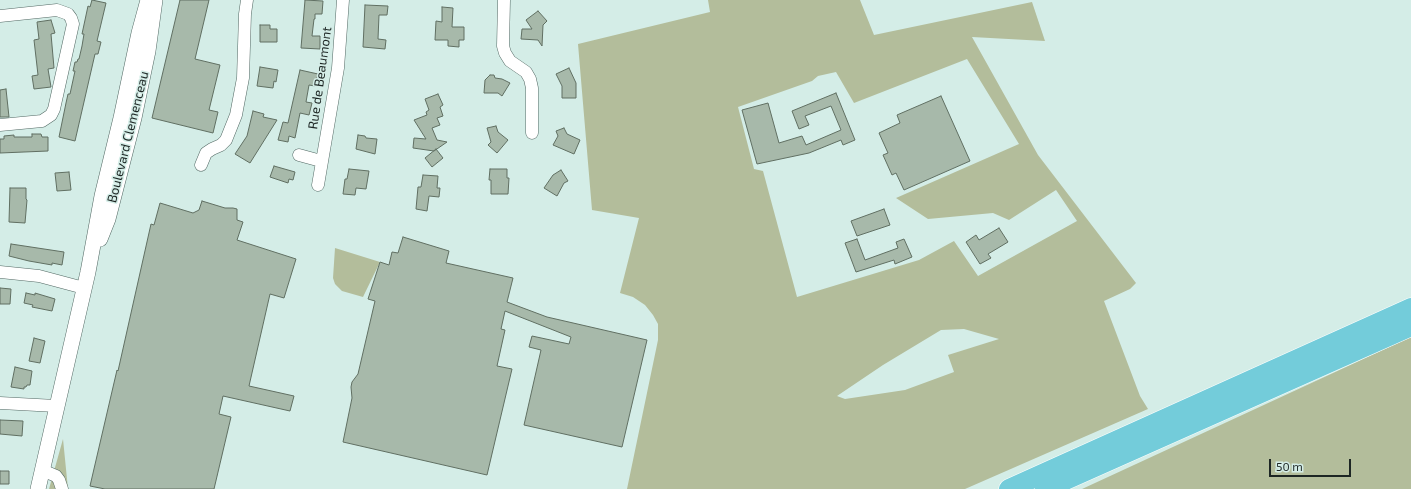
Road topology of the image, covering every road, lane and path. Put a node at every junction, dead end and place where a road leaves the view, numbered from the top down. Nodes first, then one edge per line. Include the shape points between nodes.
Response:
1 (148, 0) edge
2 (156, 0) edge
3 (247, 0) edge
4 (343, 0) edge
5 (504, 0) edge
6 (0, 16) edge
7 (0, 125) edge
8 (532, 133) dead end
9 (299, 155) dead end
10 (321, 160) junction
11 (201, 165) dead end
12 (318, 184) dead end
13 (0, 272) edge
14 (88, 272) junction
15 (84, 288) junction
16 (1411, 308) edge
17 (1411, 326) edge
18 (0, 403) edge
19 (56, 406) junction
20 (42, 470) junction
21 (38, 489) edge
22 (62, 489) edge
23 (1009, 489) edge
24 (1045, 489) edge

1 - 14 street, Boulevard Clemenceau via 102,196
2 - 14 street, Boulevard Clemenceau via 148,51 122,166 108,218
3 - 11 street via 243,78 236,115 226,140 221,146 206,153
4 - 10 street, Rue de Beaumont via 338,68
5 - 8 street via 503,46 510,61 526,72 530,79
6 - 7 street via 56,10 68,14 73,24 51,115 42,121
9 - 10 street
10 - 12 street, Rue de Beaumont
13 - 15 street via 39,276
14 - 15 street, Boulevard Clemenceau
15 - 19 street, Boulevard Clemenceau
16 - 23 highway
17 - 24 highway
18 - 19 street
19 - 20 street, Boulevard Clemenceau
20 - 21 street, Boulevard Clemenceau
20 - 22 street via 56,476

